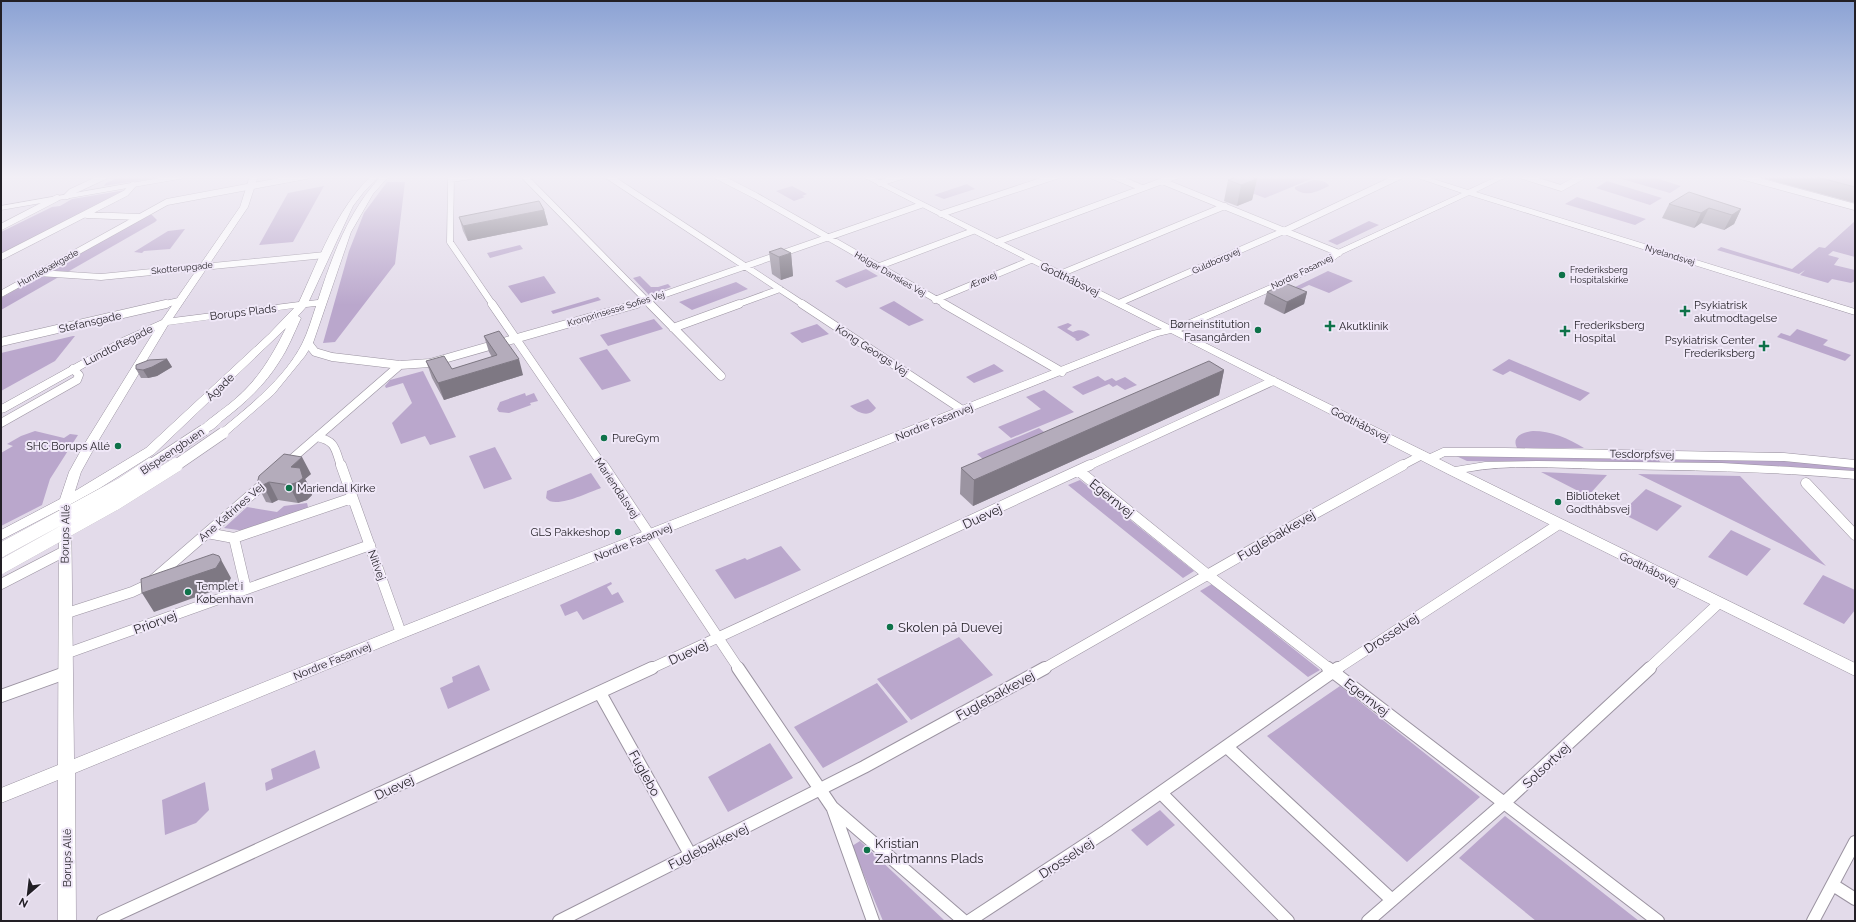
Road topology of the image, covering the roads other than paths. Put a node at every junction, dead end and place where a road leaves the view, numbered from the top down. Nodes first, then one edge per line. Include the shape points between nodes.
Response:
1 (16, 219) edge
2 (77, 219) edge
3 (135, 219) edge
4 (236, 219) edge
5 (343, 219) edge
6 (353, 219) edge
7 (450, 219) edge
8 (567, 219) edge
9 (674, 219) edge
10 (795, 219) edge
11 (881, 219) edge
12 (951, 219) edge
13 (1059, 219) edge
14 (1193, 219) edge
15 (1258, 219) edge
16 (1309, 219) edge
17 (1410, 219) edge
18 (1554, 219) edge
19 (1, 227) edge
20 (973, 230) junction
21 (1286, 230) junction
22 (827, 238) junction
23 (997, 242) junction
24 (1339, 253) junction
25 (325, 255) junction
26 (1, 257) edge
27 (1031, 260) junction
28 (204, 266) junction
29 (746, 266) junction
30 (877, 267) junction
31 (39, 273) junction
32 (1060, 274) junction
33 (780, 289) junction
34 (1, 294) edge
35 (936, 300) junction
36 (179, 301) junction
37 (648, 301) junction
38 (322, 302) junction
39 (1119, 303) junction
40 (302, 306) junction
41 (1855, 312) edge
42 (165, 322) junction
43 (674, 328) junction
44 (1174, 330) junction
45 (514, 338) junction
46 (1, 342) edge
47 (308, 343) junction
48 (400, 365) junction
49 (73, 369) junction
50 (1062, 372) junction
51 (721, 376) dead end
52 (1273, 381) junction
53 (1, 410) edge
54 (964, 411) junction
55 (1, 423) edge
56 (317, 437) junction
57 (1426, 457) junction
58 (1855, 464) edge
59 (1079, 471) junction
60 (1452, 471) junction
61 (1855, 475) edge
62 (1806, 483) dead end
63 (352, 498) junction
64 (65, 502) junction
65 (1559, 524) junction
66 (207, 533) junction
67 (649, 535) junction
68 (1855, 535) edge
69 (1, 536) edge
70 (234, 538) junction
71 (370, 545) junction
72 (1, 550) edge
73 (65, 551) junction
74 (1, 567) edge
75 (1208, 575) junction
76 (1, 584) edge
77 (246, 589) junction
78 (1719, 603) junction
79 (64, 614) junction
80 (401, 633) junction
81 (719, 638) junction
82 (65, 654) junction
83 (1855, 670) edge
84 (1333, 671) junction
85 (65, 673) junction
86 (600, 692) junction
87 (1, 696) edge
88 (1227, 747) junction
89 (66, 770) junction
90 (820, 790) junction
91 (1161, 793) junction
92 (1, 796) edge
93 (1504, 803) junction
94 (832, 807) junction
95 (1855, 842) edge
96 (690, 854) junction
97 (1833, 885) junction
98 (1855, 899) edge
99 (1392, 900) junction
100 (67, 921) edge
101 (103, 921) edge
102 (559, 921) edge
103 (873, 921) edge
104 (964, 921) edge
105 (969, 921) edge
106 (1288, 921) edge
107 (1368, 921) edge
108 (1658, 921) edge
109 (1813, 921) edge

1 - 19 street
2 - 26 street
3 - 31 street, Humlebækgade
4 - 28 street, Borups Allé
5 - 25 street, Ågade
6 - 38 street via 335,262
7 - 45 street, Mariendalsvej via 450,242
8 - 37 street
9 - 29 street, Kong Georgs Vej
10 - 22 street, Holger Danskes Vej
11 - 22 street, Kronprinsesse Sofies Vej
12 - 20 street, Godthåbsvej
13 - 23 street
14 - 32 street
15 - 21 street
16 - 21 street, Guldborgvej
17 - 24 street, Nordre Fasanvej
18 - 41 street, Nyelandsvej
20 - 23 street, Godthåbsvej
20 - 30 street
21 - 24 street
21 - 39 street, Guldborgvej
22 - 29 street, Kronprinsesse Sofies Vej
22 - 30 street, Holger Danskes Vej
23 - 27 street, Godthåbsvej
24 - 44 street, Nordre Fasanvej via 1278,285
25 - 28 street, Skotterupgade
25 - 40 street, Ågade
27 - 32 street, Godthåbsvej
27 - 35 street, Ærøvej
28 - 31 street, Skotterupgade via 101,277
28 - 36 street, Borups Allé
29 - 33 street, Kong Georgs Vej
29 - 37 street, Kronprinsesse Sofies Vej
30 - 35 street, Holger Danskes Vej
31 - 34 street, Humlebækgade
32 - 39 street, Godthåbsvej
33 - 43 street
33 - 54 street, Kong Georgs Vej
35 - 50 street, Holger Danskes Vej
36 - 42 street, Borups Allé
36 - 46 street, Stefansgade
37 - 43 street
37 - 45 street, Kronprinsesse Sofies Vej
38 - 40 street, Borups Plads
38 - 47 street
39 - 44 street, Godthåbsvej
40 - 42 street, Borups Plads
40 - 64 street, Ågade via 217,390 150,451
40 - 72 street, Bispeengbuen, bridge via 275,360 262,379 204,430 121,485
42 - 49 street, Lundtoftegade
42 - 64 street, Borups Allé via 91,443 75,472
43 - 51 street
44 - 50 street, Nordre Fasanvej via 1157,333
44 - 52 street, Godthåbsvej
45 - 48 street, Kronprinsesse Sofies Vej via 430,363
45 - 67 street, Mariendalsvej
47 - 48 street, Kronprinsesse Sofies Vej via 315,352 332,358
47 - 74 street, Bispeengbuen, bridge via 302,354 267,395 223,433 138,490
48 - 56 street, Ane Katrines Vej
49 - 53 street, Lundtoftegade
49 - 55 street, Lundtoftegade via 79,375 77,380
50 - 54 street, Nordre Fasanvej
52 - 57 street, Godthåbsvej
52 - 59 street, Duevej
54 - 67 street, Nordre Fasanvej
56 - 63 street, Nitivej via 333,443
56 - 66 street, Ane Katrines Vej
57 - 58 street, Tesdorpfsvej via 1443,452 1505,452 1784,457
57 - 60 street, Godthåbsvej
57 - 75 street, Fuglebakkevej via 1304,519
59 - 75 street, Egernvej
59 - 81 street, Duevej
60 - 61 street, Tesdorpfsvej via 1494,465 1616,466 1793,469
60 - 65 street, Godthåbsvej
62 - 68 street
63 - 70 street
63 - 71 street, Nitivej
64 - 69 street, Ågade
64 - 73 street, Borups Allé
65 - 78 street, Godthåbsvej
65 - 84 street, Drosselvej
66 - 70 street
66 - 79 street, Ane Katrines Vej via 147,585
67 - 80 street, Nordre Fasanvej
67 - 81 street, Mariendalsvej
70 - 77 street
71 - 77 street, Priorvej
71 - 80 street, Nitivej
73 - 76 street
73 - 79 street, Borups Allé
75 - 84 street, Egernvej
75 - 90 street, Fuglebakkevej
77 - 82 street, Priorvej
78 - 83 street, Godthåbsvej
78 - 93 street, Solsortvej
79 - 82 street, Borups Allé
80 - 89 street, Nordre Fasanvej
81 - 86 street, Duevej
81 - 90 street, Mariendalsvej
82 - 85 street, Borups Allé
84 - 88 street, Drosselvej
84 - 93 street, Egernvej
85 - 87 street
85 - 89 street, Borups Allé
86 - 96 street, Fuglebo
86 - 101 street, Duevej
88 - 91 street, Drosselvej
88 - 99 street
89 - 92 street, Nordre Fasanvej
89 - 100 street, Borups Allé
90 - 94 street
90 - 96 street, Fuglebakkevej
91 - 105 street, Drosselvej
91 - 106 street
93 - 99 street, Solsortvej
93 - 108 street, Egernvej
94 - 103 street
94 - 104 street
95 - 97 street
96 - 102 street, Fuglebakkevej
97 - 98 street
97 - 109 street
99 - 107 street, Solsortvej

